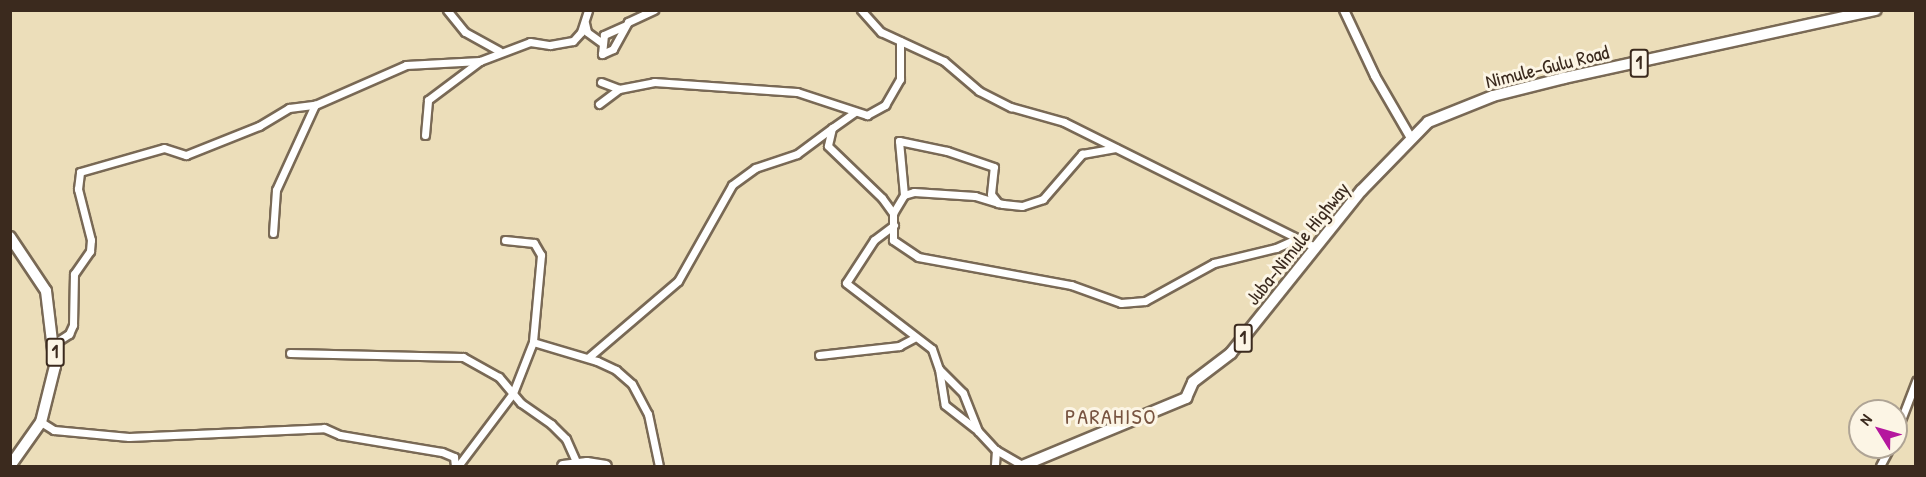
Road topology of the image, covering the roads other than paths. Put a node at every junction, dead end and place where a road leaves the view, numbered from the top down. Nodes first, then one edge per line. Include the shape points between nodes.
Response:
1 (447, 10) edge
2 (588, 10) edge
3 (654, 10) edge
4 (861, 10) edge
5 (1344, 10) edge
6 (1876, 10) edge
7 (585, 22) junction
8 (624, 26) junction
9 (900, 42) junction
10 (602, 43) junction
11 (499, 51) junction
12 (480, 61) junction
13 (601, 82) dead end
14 (619, 89) junction
15 (599, 104) dead end
16 (315, 105) junction
17 (855, 112) junction
18 (832, 128) junction
19 (425, 135) dead end
20 (1411, 138) junction
21 (1115, 148) junction
22 (904, 195) junction
23 (998, 203) junction
24 (893, 213) junction
25 (894, 225) junction
26 (273, 233) dead end
27 (10, 237) edge
28 (1298, 238) junction
29 (505, 240) dead end
30 (1315, 247) junction
31 (914, 338) junction
32 (533, 342) junction
33 (55, 343) junction
34 (290, 353) dead end
35 (819, 355) dead end
36 (589, 357) junction
37 (939, 369) junction
38 (1916, 381) edge
39 (513, 393) junction
40 (1908, 402) edge
41 (41, 422) junction
42 (978, 431) junction
43 (996, 450) junction
44 (577, 464) junction
45 (10, 466) edge
46 (457, 466) edge
47 (563, 466) edge
48 (606, 466) edge
49 (659, 466) edge
50 (995, 466) edge
51 (1023, 466) edge

1 - 11 street via 465,32
2 - 7 street
3 - 8 street
4 - 9 street via 868,22
5 - 20 street via 1375,76
6 - 20 main road, Nimule-Gulu Road / 1 via 1493,96 1428,122
7 - 10 street via 587,32
7 - 11 street via 573,41 550,45 530,42
8 - 10 street via 604,35
8 - 10 street via 614,49 602,54
9 - 17 street via 900,79 894,92 878,111 867,115
9 - 21 street via 944,61 986,95 1011,107 1064,122
11 - 12 street
12 - 16 street via 406,65
12 - 19 street via 428,100
13 - 14 street
14 - 15 street
14 - 17 street via 654,82 766,88 823,99
16 - 26 street via 276,190
16 - 33 street via 290,108 195,153 186,155 164,148 80,172 78,189 92,240 90,251 74,274 73,325 69,334
17 - 18 street
18 - 24 street via 828,146
18 - 36 street via 797,154 755,168 732,185 678,281
20 - 30 main road, Juba–Nimule Highway / 1 via 1383,165
21 - 23 street via 1082,153 1043,199 1022,206
21 - 28 street
22 - 23 street via 915,192 975,196
22 - 23 street via 899,141 947,151 994,167 991,194
22 - 24 street
24 - 25 street
25 - 28 street via 893,240 918,257 1071,285 1121,303 1145,301 1214,263 1276,248
25 - 31 street via 874,240 846,283
27 - 33 main road, 1 via 31,262 46,291
28 - 30 street
29 - 32 street via 534,243 541,255
30 - 51 main road, Juba–Nimule Highway / 1 via 1231,354 1193,382 1186,398
31 - 35 street via 899,346
31 - 37 street via 932,349
32 - 36 street
32 - 39 street
33 - 41 main road, 1 via 55,366
34 - 39 street via 463,357 499,377
36 - 49 street via 616,370 632,384 648,414
37 - 42 street via 963,393
37 - 42 street via 945,405
38 - 40 street
39 - 44 street via 566,439
39 - 46 street
41 - 45 main road, 1
41 - 46 street via 54,430 129,437 324,428 340,435 442,452 454,457
42 - 43 street
43 - 50 street
43 - 51 street
44 - 47 main road
44 - 48 main road

